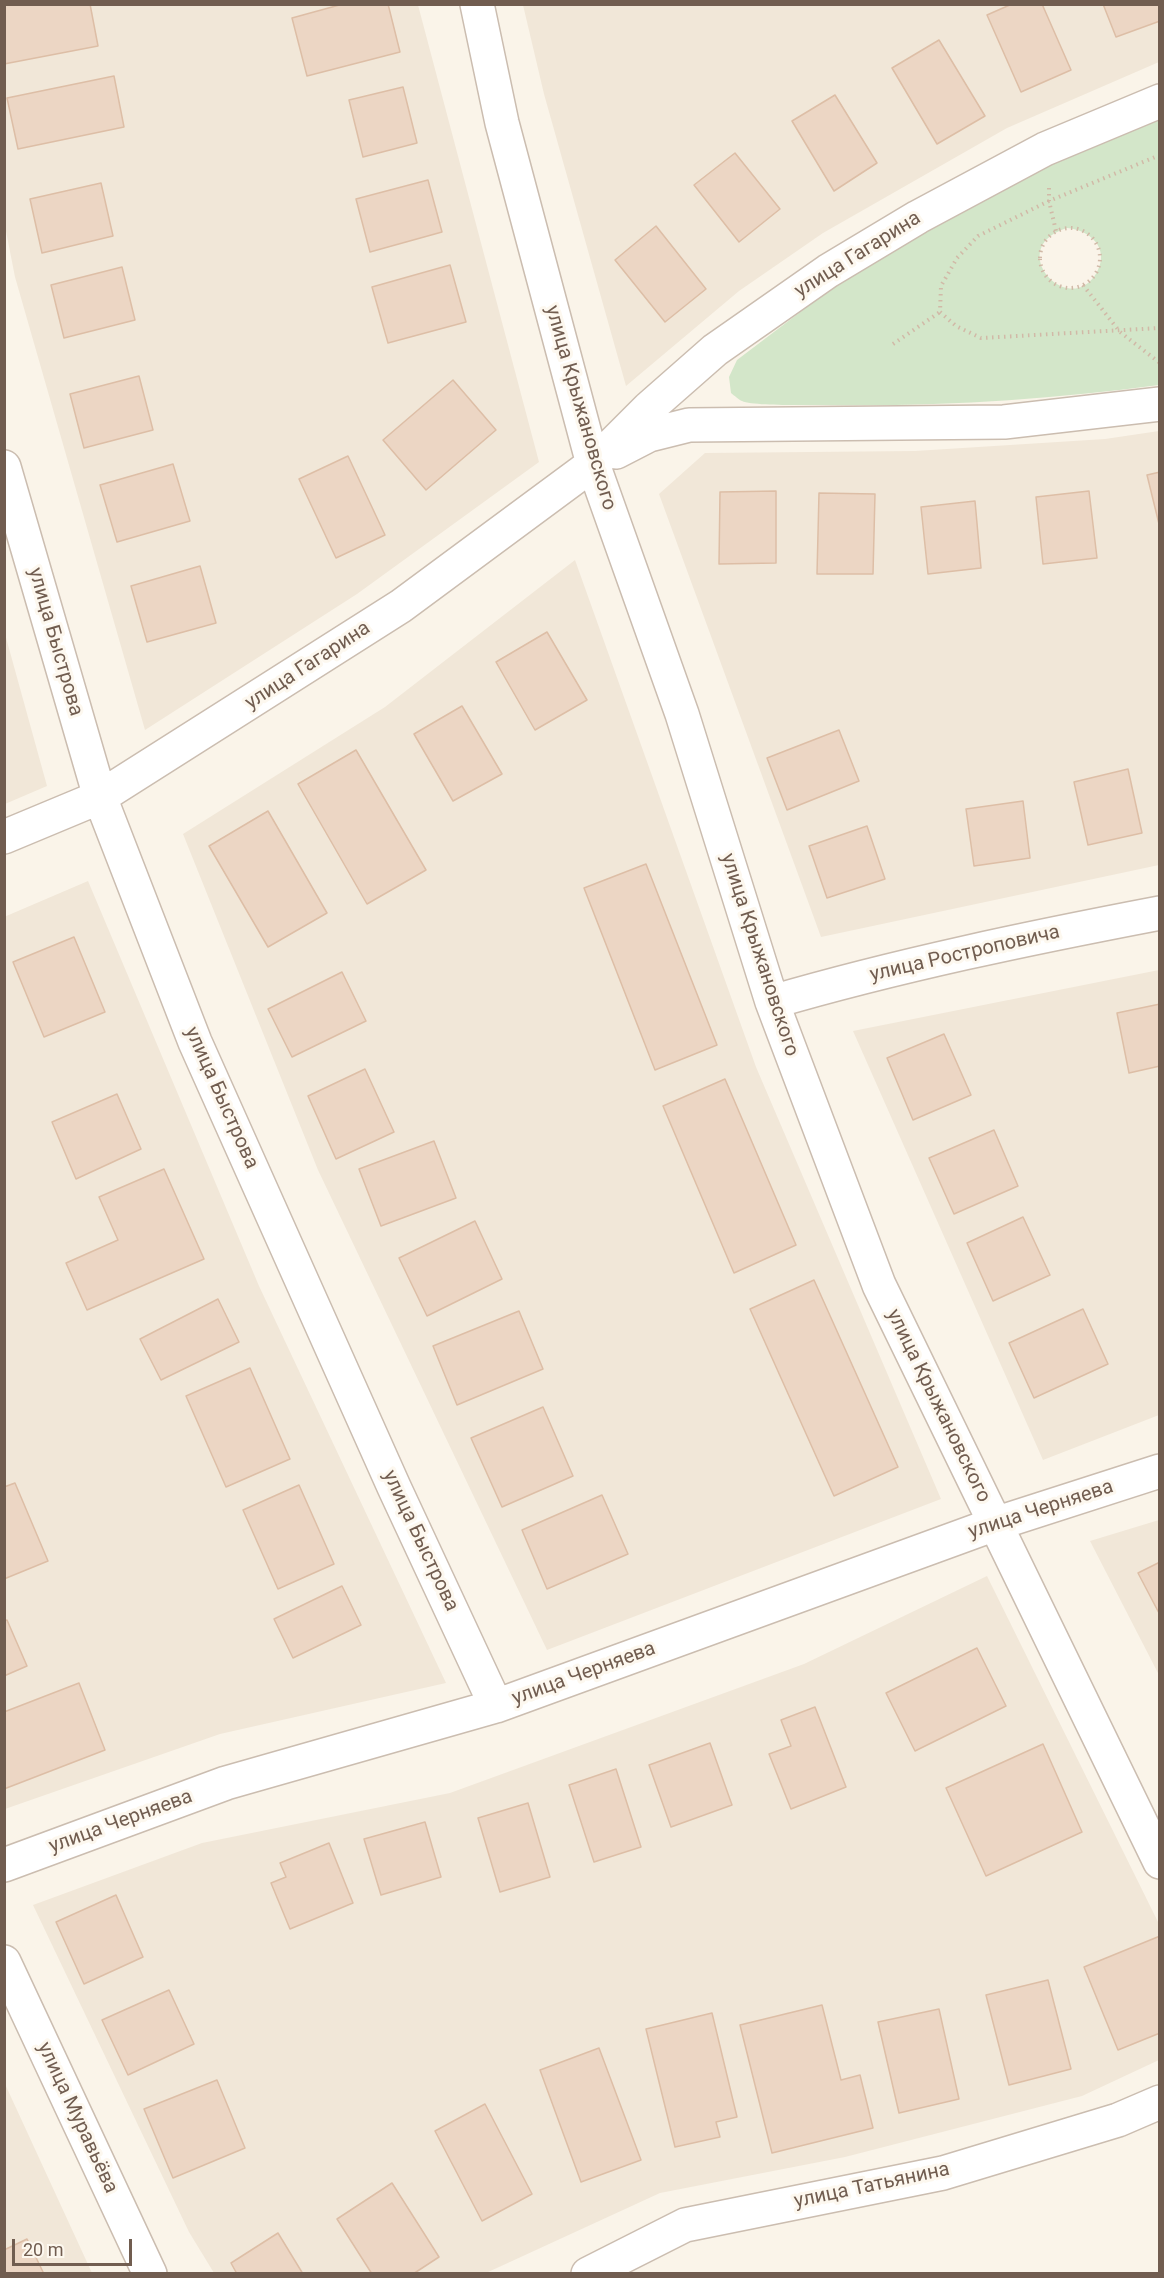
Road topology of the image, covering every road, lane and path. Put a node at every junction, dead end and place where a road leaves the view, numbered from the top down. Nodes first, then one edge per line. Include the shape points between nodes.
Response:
1 (477, 4) edge
2 (1160, 101) edge
3 (1160, 155) edge
4 (1083, 285) junction
5 (940, 312) junction
6 (1160, 328) edge
7 (1120, 332) junction
8 (893, 344) dead end
9 (1160, 363) edge
10 (1160, 404) edge
11 (593, 464) junction
12 (4, 467) edge
13 (100, 797) junction
14 (4, 837) edge
15 (1160, 913) edge
16 (771, 1002) junction
17 (1160, 1471) edge
18 (995, 1524) junction
19 (496, 1706) junction
20 (1160, 1862) edge
21 (4, 1865) edge
22 (4, 1962) edge
23 (1160, 2102) edge
24 (150, 2274) edge
25 (588, 2274) edge

1 - 11 street, улица Крыжановского via 502,123
2 - 11 street, улица Гагарина via 1044,149 828,271 715,350
3 - 5 path via 1049,201 978,236 957,258 941,286
4 - 4 path via 1098,270 1098,246 1080,229 1056,231 1041,250 1044,273 1062,287
4 - 7 path
5 - 7 path via 956,326 981,338
5 - 8 path
6 - 7 path
7 - 9 path
10 - 11 street, улица Гагарина via 1004,422 689,425 649,435
11 - 13 street, улица Гагарина via 401,606
11 - 16 street, улица Крыжановского via 682,714
12 - 13 street, улица Быстрова
13 - 14 street, улица Гагарина
13 - 19 street, улица Быстрова via 195,1042
15 - 16 street, улица Ростроповича via 846,980
16 - 18 street, улица Крыжановского via 879,1285
17 - 18 street, улица Черняева
18 - 19 street, улица Черняева
18 - 20 street, улица Крыжановского
19 - 21 street, улица Черняева via 226,1783
22 - 24 street, улица Муравьёва
23 - 25 street, улица Татьянина via 1118,2120 943,2173 685,2225

